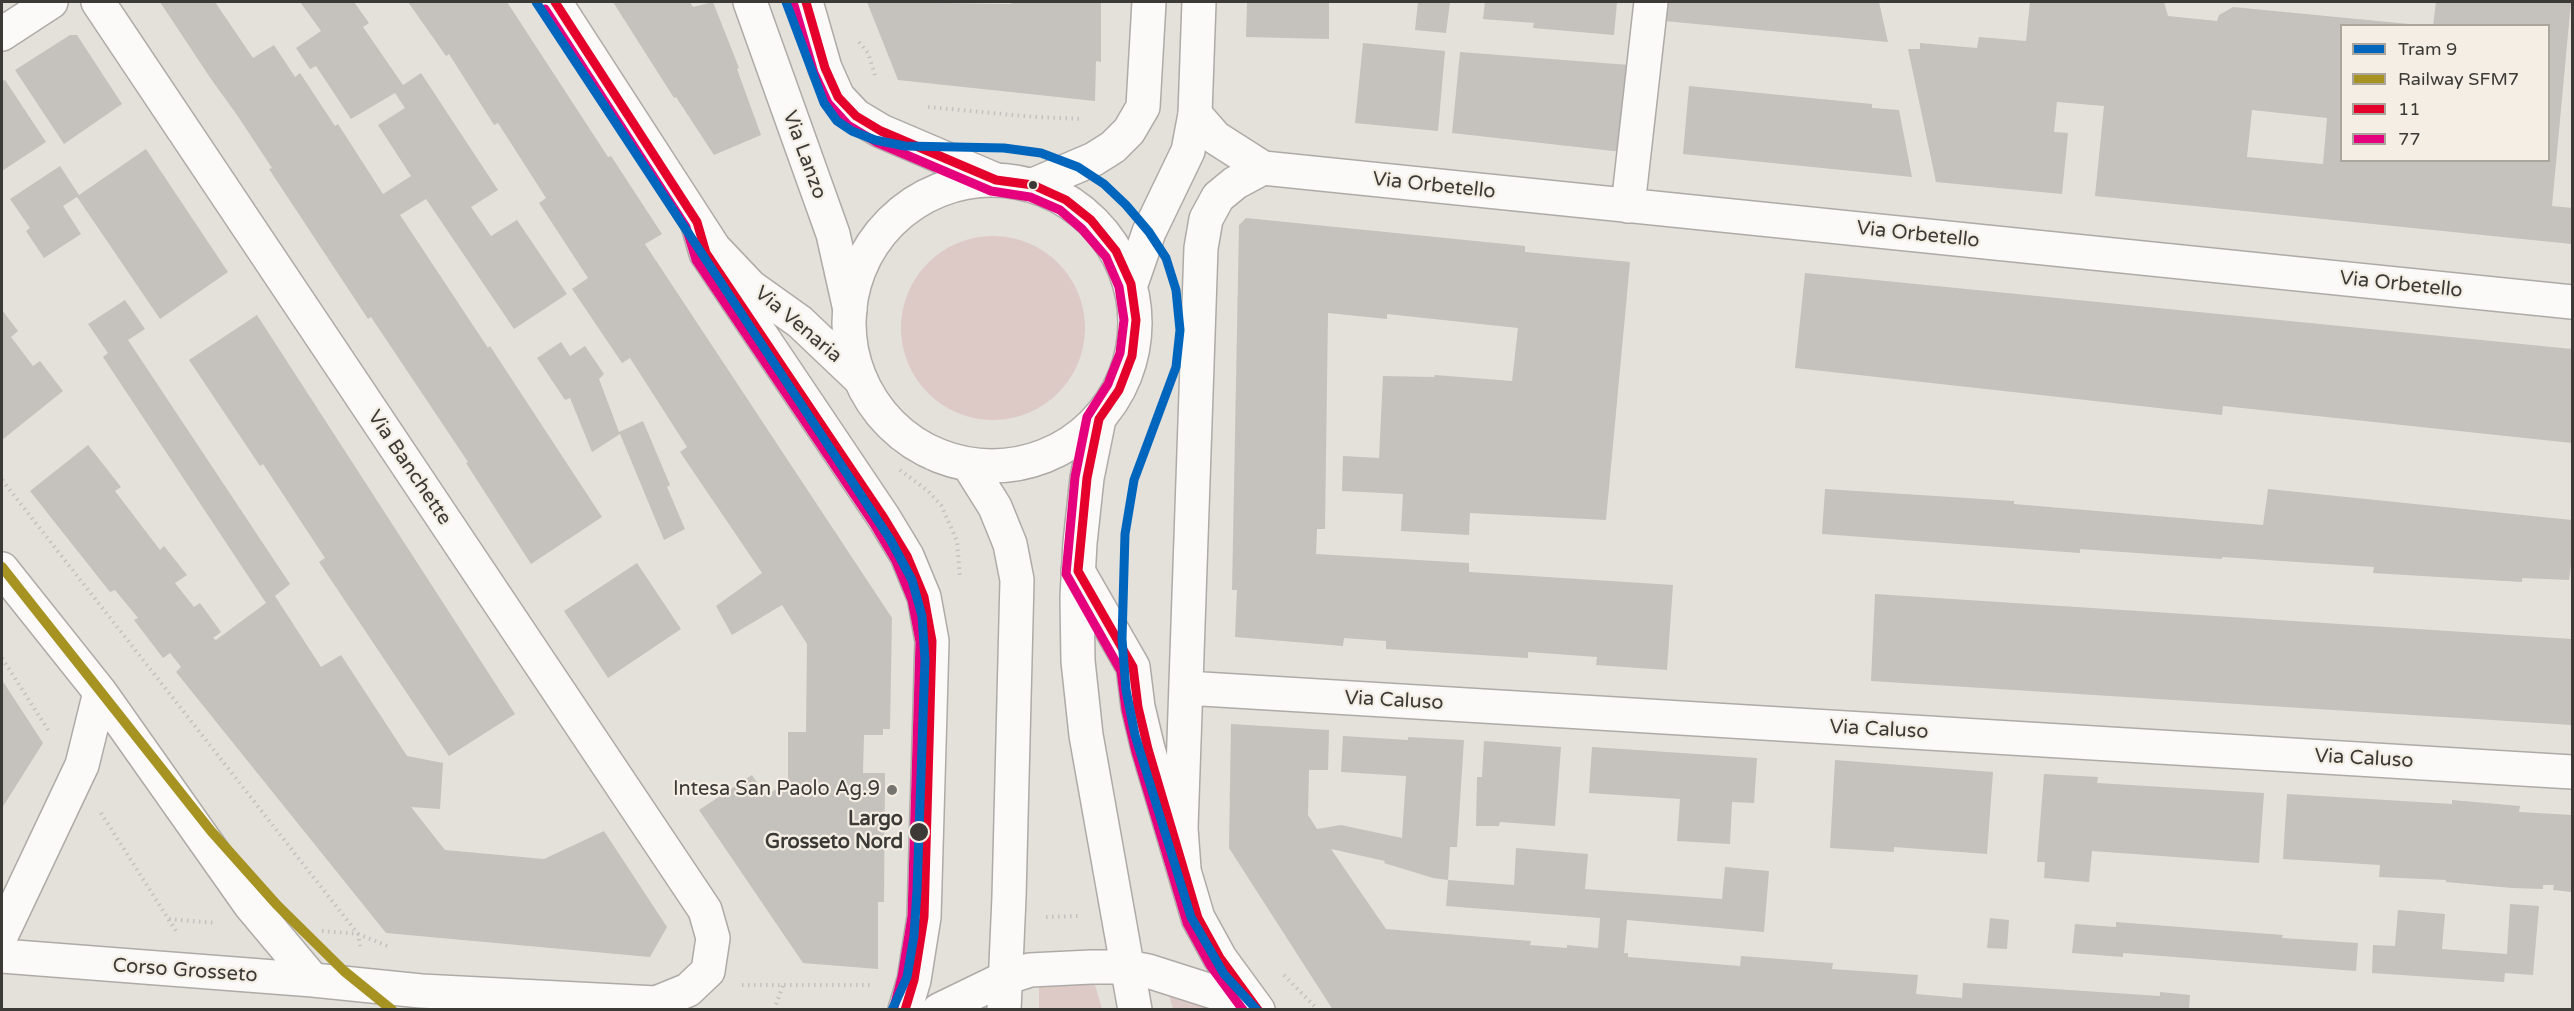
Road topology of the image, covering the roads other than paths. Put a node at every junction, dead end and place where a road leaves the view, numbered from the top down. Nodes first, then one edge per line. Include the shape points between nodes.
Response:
1 (51, 2) edge
2 (98, 2) edge
3 (555, 2) edge
4 (750, 2) edge
5 (806, 2) edge
6 (1149, 2) edge
7 (1199, 2) edge
8 (1650, 2) edge
9 (2, 34) edge
10 (1195, 114) junction
11 (1263, 168) junction
12 (996, 180) junction
13 (1033, 185) junction
14 (1628, 206) junction
15 (697, 222) junction
16 (1131, 284) junction
17 (2572, 302) edge
18 (850, 310) junction
19 (861, 379) junction
20 (1099, 419) junction
21 (968, 464) junction
22 (2, 570) edge
23 (1078, 571) junction
24 (1186, 688) junction
25 (100, 692) junction
26 (2572, 772) edge
27 (1184, 869) junction
28 (2, 934) edge
29 (713, 939) joint
30 (2, 956) edge
31 (1127, 967) junction
32 (313, 980) junction
33 (368, 986) junction
34 (1004, 994) edge
35 (402, 1010) edge
36 (905, 1010) edge
37 (939, 1010) edge
38 (1135, 1010) edge
39 (1240, 1010) edge
40 (1258, 1010) edge

1 - 9 street
2 - 29 street, Via Banchette via 705,910
3 - 15 street, Via Venaria
4 - 18 street, Via Lanzo via 833,234
5 - 12 street via 825,68 838,97 856,116 881,131
6 - 13 street via 1143,107 1129,131 1094,159
7 - 10 street
8 - 14 street
10 - 11 street, Via Orbetello via 1216,138
10 - 16 street via 1188,151 1149,232
11 - 14 street, Via Orbetello
11 - 24 street via 1218,197 1206,219 1201,248
12 - 13 street
12 - 18 street via 961,183 926,196 897,217 873,243 857,275
13 - 16 street via 1066,200 1091,220 1116,251
14 - 17 street, Via Orbetello
15 - 19 street, Via Venaria via 714,248 751,287 800,322
15 - 36 street via 706,253 884,518 907,556 924,597 932,641 924,917
16 - 20 street via 1136,320 1132,356 1119,390
18 - 19 street via 850,345
19 - 21 street via 878,410 904,435 934,454
20 - 21 street via 1071,443 1039,459 1004,466
20 - 23 street via 1087,478
21 - 34 street via 995,507 1010,544 1017,580
22 - 25 street
23 - 27 street via 1133,667 1148,749
23 - 31 street via 1078,661 1086,735
24 - 26 street, Via Caluso
24 - 27 street via 1181,828
25 - 28 street via 82,765
25 - 32 street via 251,906
27 - 40 street via 1206,936
29 - 33 street, Corso Grosseto via 708,971 688,990 656,1003
30 - 32 street, Corso Grosseto
31 - 34 street via 1030,970
31 - 38 street
31 - 39 street via 1220,994
32 - 33 street, Corso Grosseto
33 - 35 street, Corso Grosseto
34 - 37 street

